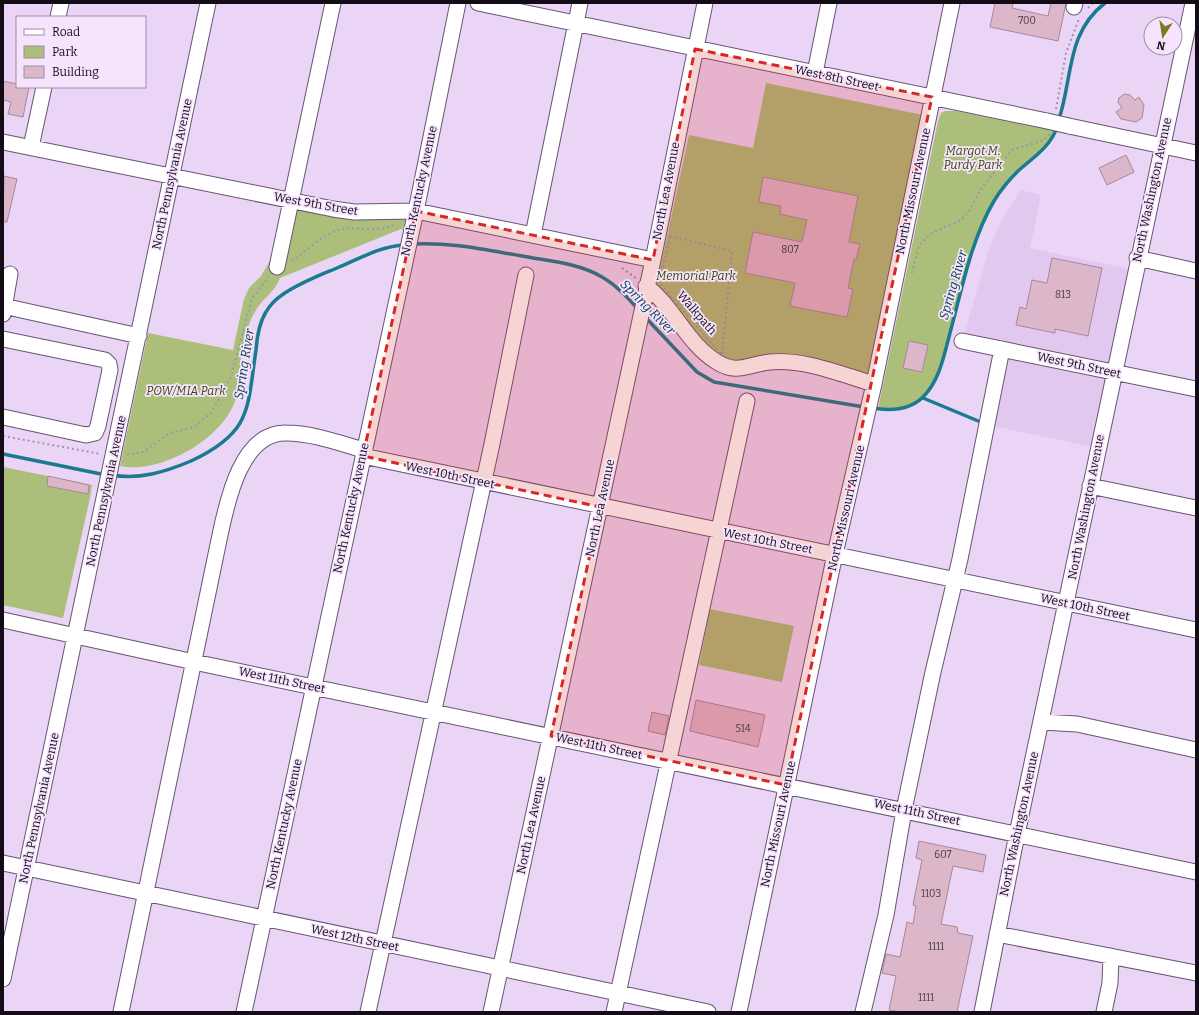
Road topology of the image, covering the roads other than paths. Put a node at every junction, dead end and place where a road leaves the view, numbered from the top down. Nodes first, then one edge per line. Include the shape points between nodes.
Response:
1 (61, 3) edge
2 (208, 3) edge
3 (333, 3) edge
4 (458, 3) edge
5 (478, 3) edge
6 (580, 3) edge
7 (705, 3) edge
8 (829, 3) edge
9 (952, 3) edge
10 (1193, 3) edge
11 (58, 16) edge
12 (576, 24) junction
13 (695, 49) junction
14 (814, 73) junction
15 (44, 88) edge
16 (932, 97) junction
17 (3, 142) edge
18 (1162, 146) junction
19 (31, 147) junction
20 (1196, 153) edge
21 (172, 176) junction
22 (291, 200) junction
23 (416, 211) junction
24 (534, 235) junction
25 (1137, 258) junction
26 (653, 260) junction
27 (277, 267) road end
28 (1196, 271) edge
29 (10, 274) dead end
30 (526, 275) dead end
31 (645, 290) junction
32 (4, 309) edge
33 (139, 336) junction
34 (3, 339) edge
35 (962, 341) dead end
36 (1002, 349) junction
37 (1113, 372) junction
38 (874, 384) junction
39 (1196, 389) edge
40 (747, 401) dead end
41 (3, 417) edge
42 (363, 453) junction
43 (482, 482) junction
44 (1090, 486) junction
45 (600, 507) junction
46 (1196, 508) edge
47 (719, 531) junction
48 (835, 554) junction
49 (954, 580) junction
50 (1066, 603) junction
51 (3, 620) edge
52 (1196, 630) edge
53 (75, 635) junction
54 (194, 662) junction
55 (313, 686) junction
56 (432, 711) junction
57 (1041, 722) junction
58 (550, 736) junction
59 (1196, 750) edge
60 (670, 761) junction
61 (786, 785) junction
62 (904, 810) junction
63 (1016, 834) junction
64 (3, 863) edge
65 (27, 868) junction
66 (1196, 872) edge
67 (146, 894) junction
68 (264, 919) junction
69 (997, 934) junction
70 (382, 943) junction
71 (1111, 956) junction
72 (500, 968) junction
73 (1196, 973) edge
74 (3, 979) edge
75 (618, 994) junction
76 (121, 1012) edge
77 (244, 1012) edge
78 (368, 1012) edge
79 (491, 1012) edge
80 (614, 1012) edge
81 (708, 1012) edge
82 (739, 1012) edge
83 (863, 1012) edge
84 (982, 1012) edge
85 (1104, 1012) edge

1 - 11 street
2 - 21 street, North Pennsylvania Avenue
3 - 22 street
4 - 23 street, North Kentucky Avenue
5 - 12 street, West 8th Street
6 - 12 street
7 - 13 street, North Lea Avenue
8 - 14 street
9 - 16 street, North Missouri Avenue
10 - 18 street, North Washington Avenue
12 - 13 street, West 8th Street
12 - 24 street
13 - 14 street, West 8th Street
13 - 26 street, North Lea Avenue
14 - 16 street, West 8th Street
15 - 19 street
16 - 18 street, West 8th Street, bridge
16 - 38 street, North Missouri Avenue
17 - 19 street, West 9th Street
18 - 20 street, West 8th Street
18 - 25 street, North Washington Avenue
19 - 21 street, West 9th Street
21 - 22 street, West 9th Street
21 - 33 street, North Pennsylvania Avenue
22 - 23 street, West 9th Street via 354,212
22 - 27 street
23 - 24 street, West 9th Street
23 - 42 street, North Kentucky Avenue
24 - 26 street, West 9th Street
25 - 28 street
25 - 37 street, North Washington Avenue
26 - 31 street, North Lea Avenue
29 - 32 street
30 - 43 street
31 - 38 street via 664,303 698,346 726,367 740,369 767,362 790,362
31 - 45 street, North Lea Avenue
32 - 33 street
33 - 53 street, North Pennsylvania Avenue
34 - 41 street via 105,360 110,370 95,433 86,435
35 - 36 street, West 9th Street
36 - 37 street, West 9th Street
36 - 49 street
37 - 39 street, West 9th Street
37 - 44 street, North Washington Avenue
38 - 48 street, North Missouri Avenue
40 - 47 street
42 - 43 street, West 10th Street
42 - 54 street, West 10th Street via 316,437 285,432 266,438 254,448 238,472 229,495
42 - 55 street, North Kentucky Avenue
43 - 45 street, West 10th Street
43 - 56 street
44 - 46 street
44 - 50 street, North Washington Avenue
45 - 47 street, West 10th Street
45 - 58 street, North Lea Avenue
47 - 48 street, West 10th Street
47 - 60 street
48 - 49 street, West 10th Street
48 - 61 street, North Missouri Avenue
49 - 50 street, West 10th Street
49 - 62 street
50 - 52 street, West 10th Street
50 - 57 street, North Washington Avenue
51 - 53 street, West 11th Street
53 - 54 street, West 11th Street
53 - 65 street, North Pennsylvania Avenue
54 - 55 street, West 11th Street
54 - 67 street, West 10th Street
55 - 56 street, West 11th Street
55 - 68 street, North Kentucky Avenue
56 - 58 street, West 11th Street
56 - 70 street
57 - 59 street via 1077,724
57 - 63 street, North Washington Avenue
58 - 60 street, West 11th Street
58 - 72 street, North Lea Avenue
60 - 61 street, West 11th Street
60 - 75 street
61 - 62 street, West 11th Street
61 - 82 street, North Missouri Avenue
62 - 63 street, West 11th Street
62 - 83 street via 886,916
63 - 66 street, West 11th Street
63 - 69 street, North Washington Avenue
64 - 65 street, West 12th Street
65 - 67 street, West 12th Street
65 - 74 street, North Pennsylvania Avenue
67 - 68 street, West 12th Street
67 - 76 street, West 10th Street
68 - 70 street, West 12th Street
68 - 77 street, North Kentucky Avenue
69 - 71 street
69 - 84 street, North Washington Avenue
70 - 72 street, West 12th Street
70 - 78 street
71 - 73 street
71 - 85 street via 1110,983
72 - 75 street, West 12th Street
72 - 79 street, North Lea Avenue
75 - 80 street
75 - 81 street, West 12th Street

